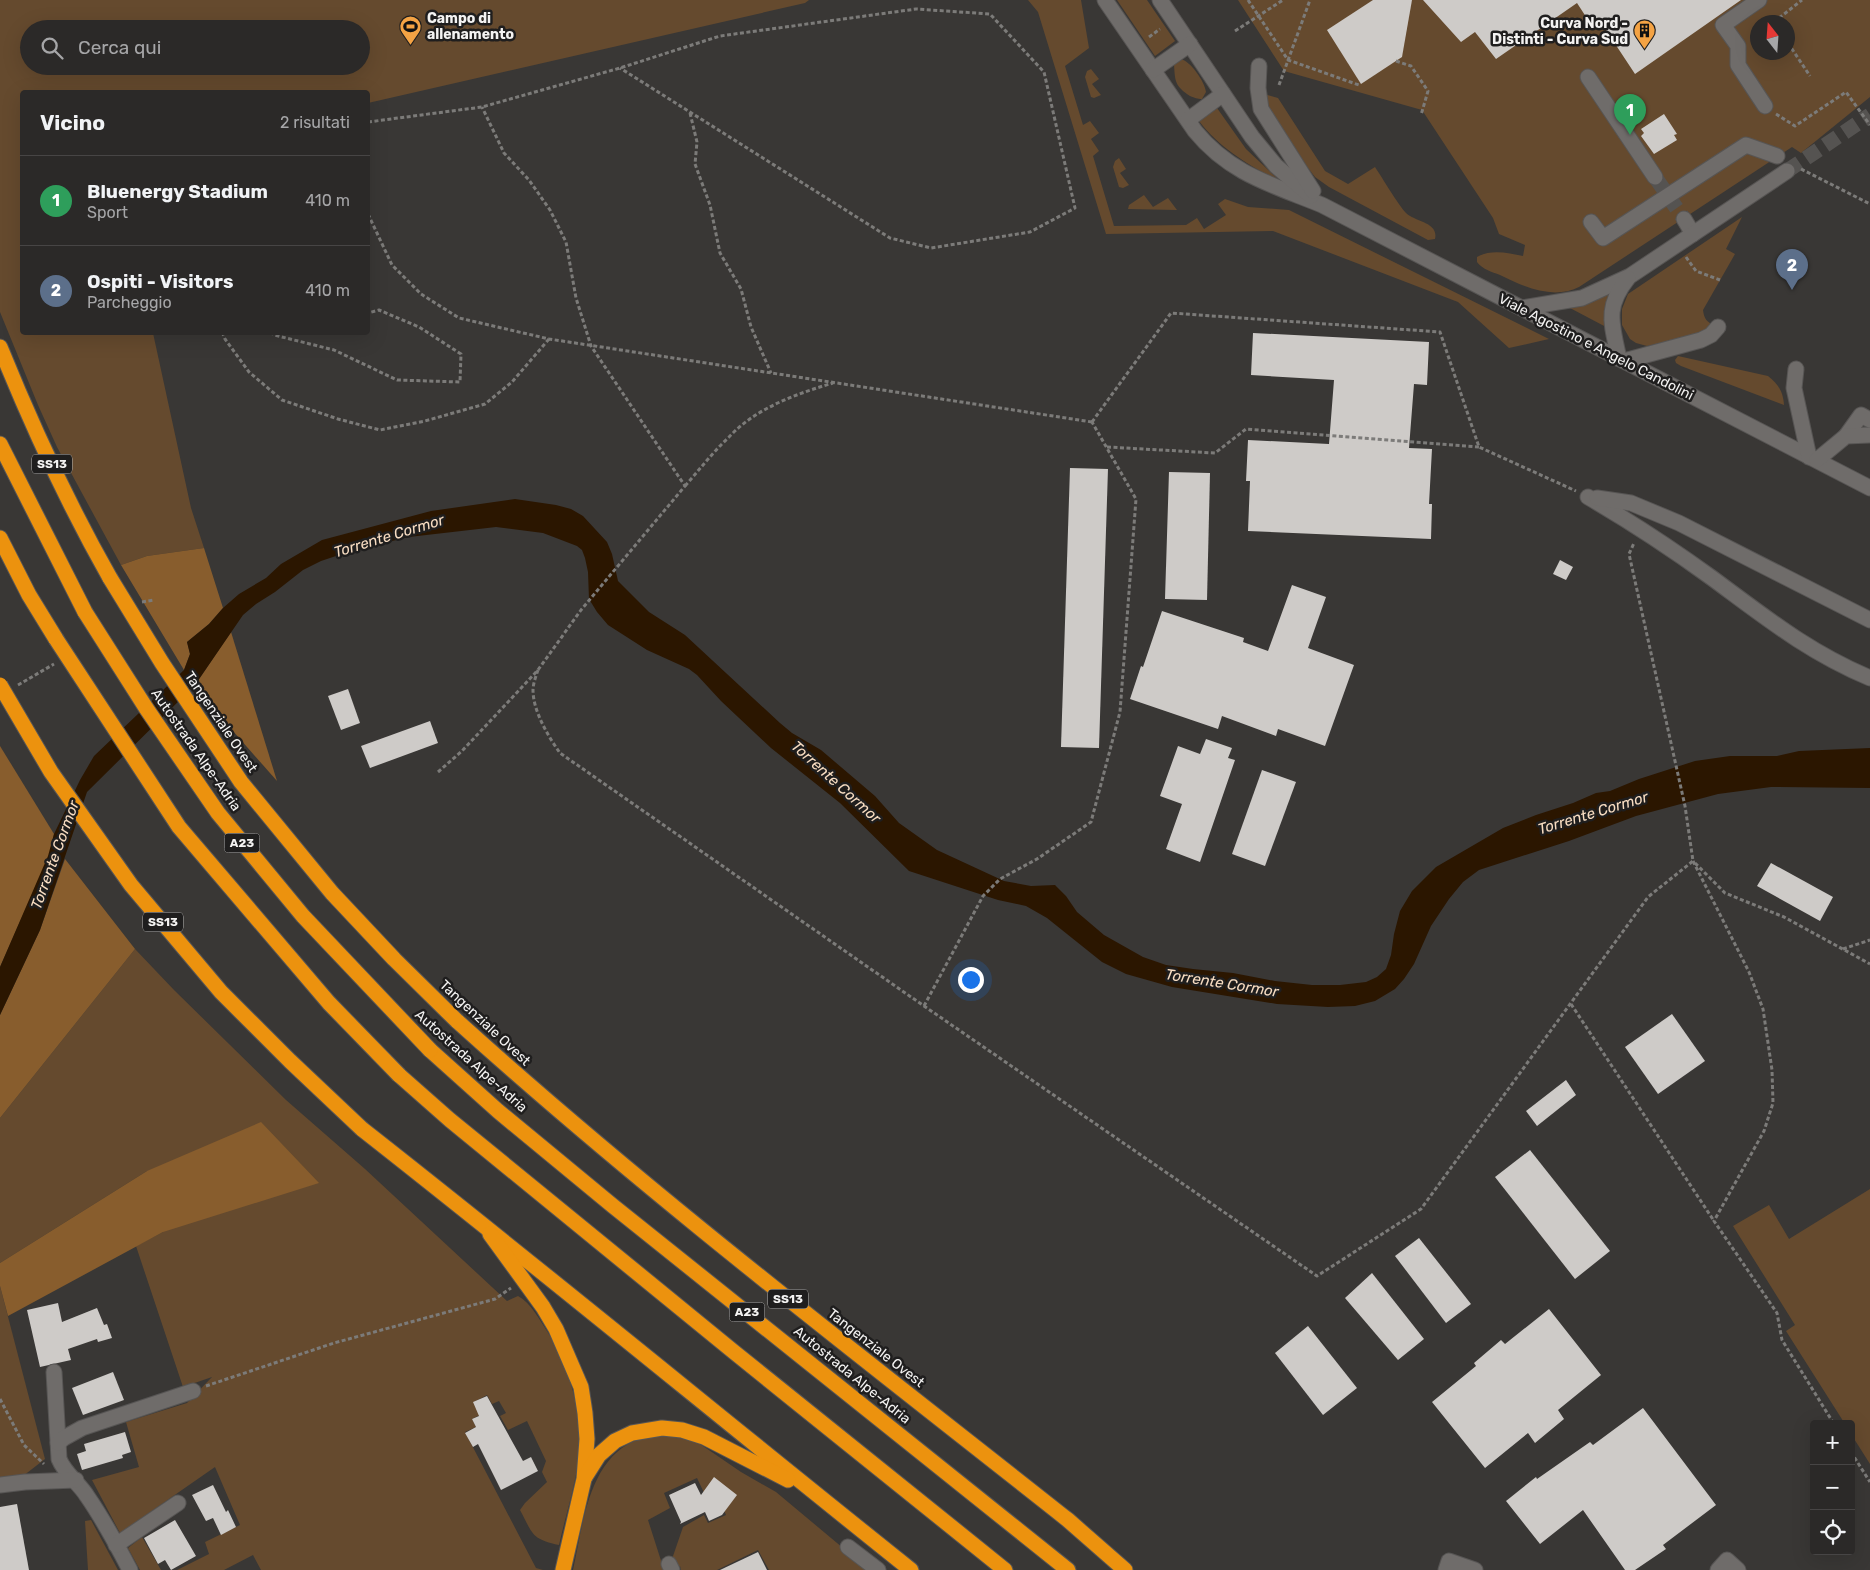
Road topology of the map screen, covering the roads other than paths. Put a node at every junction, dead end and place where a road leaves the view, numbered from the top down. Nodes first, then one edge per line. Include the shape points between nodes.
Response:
1 (1105, 0) edge
2 (1160, 0) edge
3 (1759, 0) edge
4 (1190, 44) junction
5 (1259, 66) dead end
6 (1153, 70) junction
7 (1588, 78) dead end
8 (1223, 94) junction
9 (1765, 106) road end
10 (1188, 120) junction
11 (1777, 156) road end
12 (1787, 171) tunnel mouth
13 (1655, 177) tunnel mouth
14 (1322, 205) junction
15 (1684, 220) tunnel mouth
16 (1591, 222) dead end
17 (1693, 234) junction
18 (1630, 276) junction
19 (1522, 308) junction
20 (1718, 327) dead end
21 (0, 347) edge
22 (1622, 360) junction
23 (1796, 369) dead end
24 (1870, 420) edge
25 (1870, 435) edge
26 (1846, 436) junction
27 (0, 444) edge
28 (1813, 458) junction
29 (1870, 488) edge
30 (0, 538) edge
31 (1870, 620) edge
32 (1870, 678) edge
33 (0, 685) edge
34 (482, 1222) junction
35 (54, 1372) dead end
36 (193, 1390) road end
37 (58, 1443) junction
38 (584, 1479) junction
39 (76, 1480) junction
40 (0, 1485) edge
41 (810, 1490) junction
42 (178, 1503) dead end
43 (116, 1545) junction
44 (848, 1547) dead end
45 (130, 1570) edge
46 (563, 1570) edge
47 (878, 1570) edge
48 (911, 1570) edge
49 (1005, 1570) edge
50 (1068, 1570) edge
51 (1125, 1570) edge
52 (1446, 1570) edge
53 (1474, 1570) edge
54 (1718, 1570) edge
55 (1738, 1570) edge

1 - 6 street, Viale Agostino e Angelo Candolini
2 - 4 street, Viale Agostino e Angelo Candolini
3 - 9 street via 1723,25 1738,46 1738,65
4 - 6 street
4 - 8 street, Viale Agostino e Angelo Candolini
5 - 14 street via 1261,109
6 - 10 street, Viale Agostino e Angelo Candolini
7 - 13 street
8 - 10 street
8 - 14 street, Viale Agostino e Angelo Candolini via 1276,166
10 - 14 street, Viale Agostino e Angelo Candolini via 1207,145 1235,167
11 - 16 street via 1746,145 1603,238
12 - 17 street
14 - 19 street, Viale Agostino e Angelo Candolini
15 - 17 street
17 - 18 street
18 - 19 street via 1582,298
18 - 22 street via 1620,288 1611,310
19 - 22 street, Viale Agostino e Angelo Candolini
20 - 22 street via 1701,340
21 - 51 highway, Tangenziale Ovest / SS13, bridge via 83,531 110,578 241,782 332,893 456,1021 510,1069 693,1224 1068,1520
22 - 28 street, Viale Agostino e Angelo Candolini
23 - 28 street via 1794,388
24 - 26 street via 1861,415
25 - 26 street
26 - 28 street
27 - 50 highway, Autostrada Alpe-Adria / A23, bridge via 85,612 218,813 303,916 430,1050 613,1206
28 - 29 street, Viale Agostino e Angelo Candolini
30 - 49 highway, A23, bridge via 56,639 179,827 328,1003 399,1075 450,1120
31 - 32 street via 1679,522 1631,503 1588,496 1640,528 1810,648
33 - 34 highway, SS13, bridge via 51,772 131,884 221,992 362,1128
34 - 38 highway via 543,1307 581,1387 587,1438
34 - 41 highway, SS13
35 - 37 street
36 - 37 street via 82,1428
37 - 39 street via 62,1467
38 - 41 highway via 600,1455 616,1440 632,1433 662,1428 704,1437
38 - 46 highway
39 - 40 street
39 - 43 street
41 - 48 highway, SS13
42 - 43 street
43 - 45 street
44 - 47 street
52 - 53 street via 1449,1561
54 - 55 street via 1727,1560

